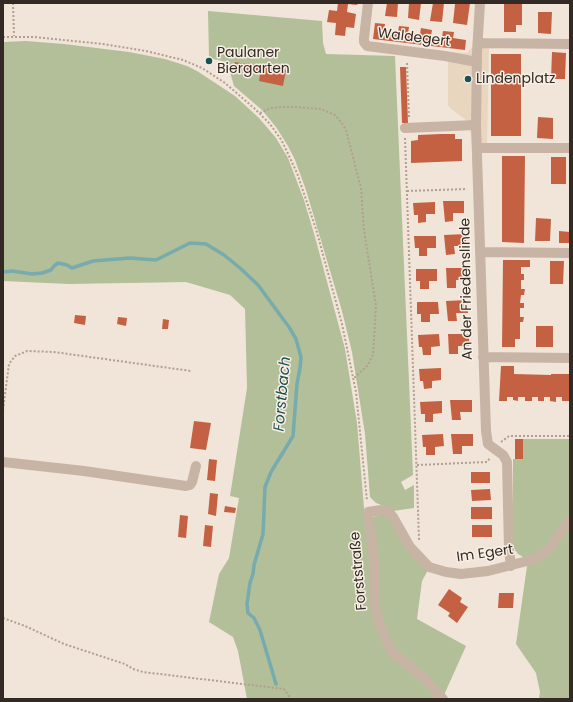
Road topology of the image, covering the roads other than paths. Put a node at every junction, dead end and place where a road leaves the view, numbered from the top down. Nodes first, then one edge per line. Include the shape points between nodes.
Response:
1 (368, 3) edge
2 (480, 3) edge
3 (478, 43) junction
4 (570, 44) edge
5 (477, 62) junction
6 (476, 125) junction
7 (407, 128) road end
8 (477, 148) junction
9 (570, 148) edge
10 (480, 252) junction
11 (570, 253) edge
12 (483, 357) junction
13 (570, 358) edge
14 (3, 462) edge
15 (196, 466) dead end
16 (368, 512) joint
17 (570, 520) edge
18 (511, 566) junction
19 (443, 699) edge

1 - 5 street, Waldegert via 365,44
2 - 3 street, An der Friedenslinde
3 - 4 street
3 - 5 street, An der Friedenslinde
5 - 6 street, An der Friedenslinde
6 - 7 street
6 - 8 street, An der Friedenslinde
8 - 9 street
8 - 10 street, An der Friedenslinde
10 - 11 street
10 - 12 street, An der Friedenslinde
12 - 13 street
12 - 18 street, An der Friedenslinde via 486,440 505,456 507,462
14 - 15 street via 186,486 192,482
16 - 18 street, Im Egert via 389,512 416,555 432,568 456,574
16 - 19 street, Forststraße via 374,559 375,606 380,628 392,652 424,678
17 - 18 street, Im Egert via 546,552 530,561

